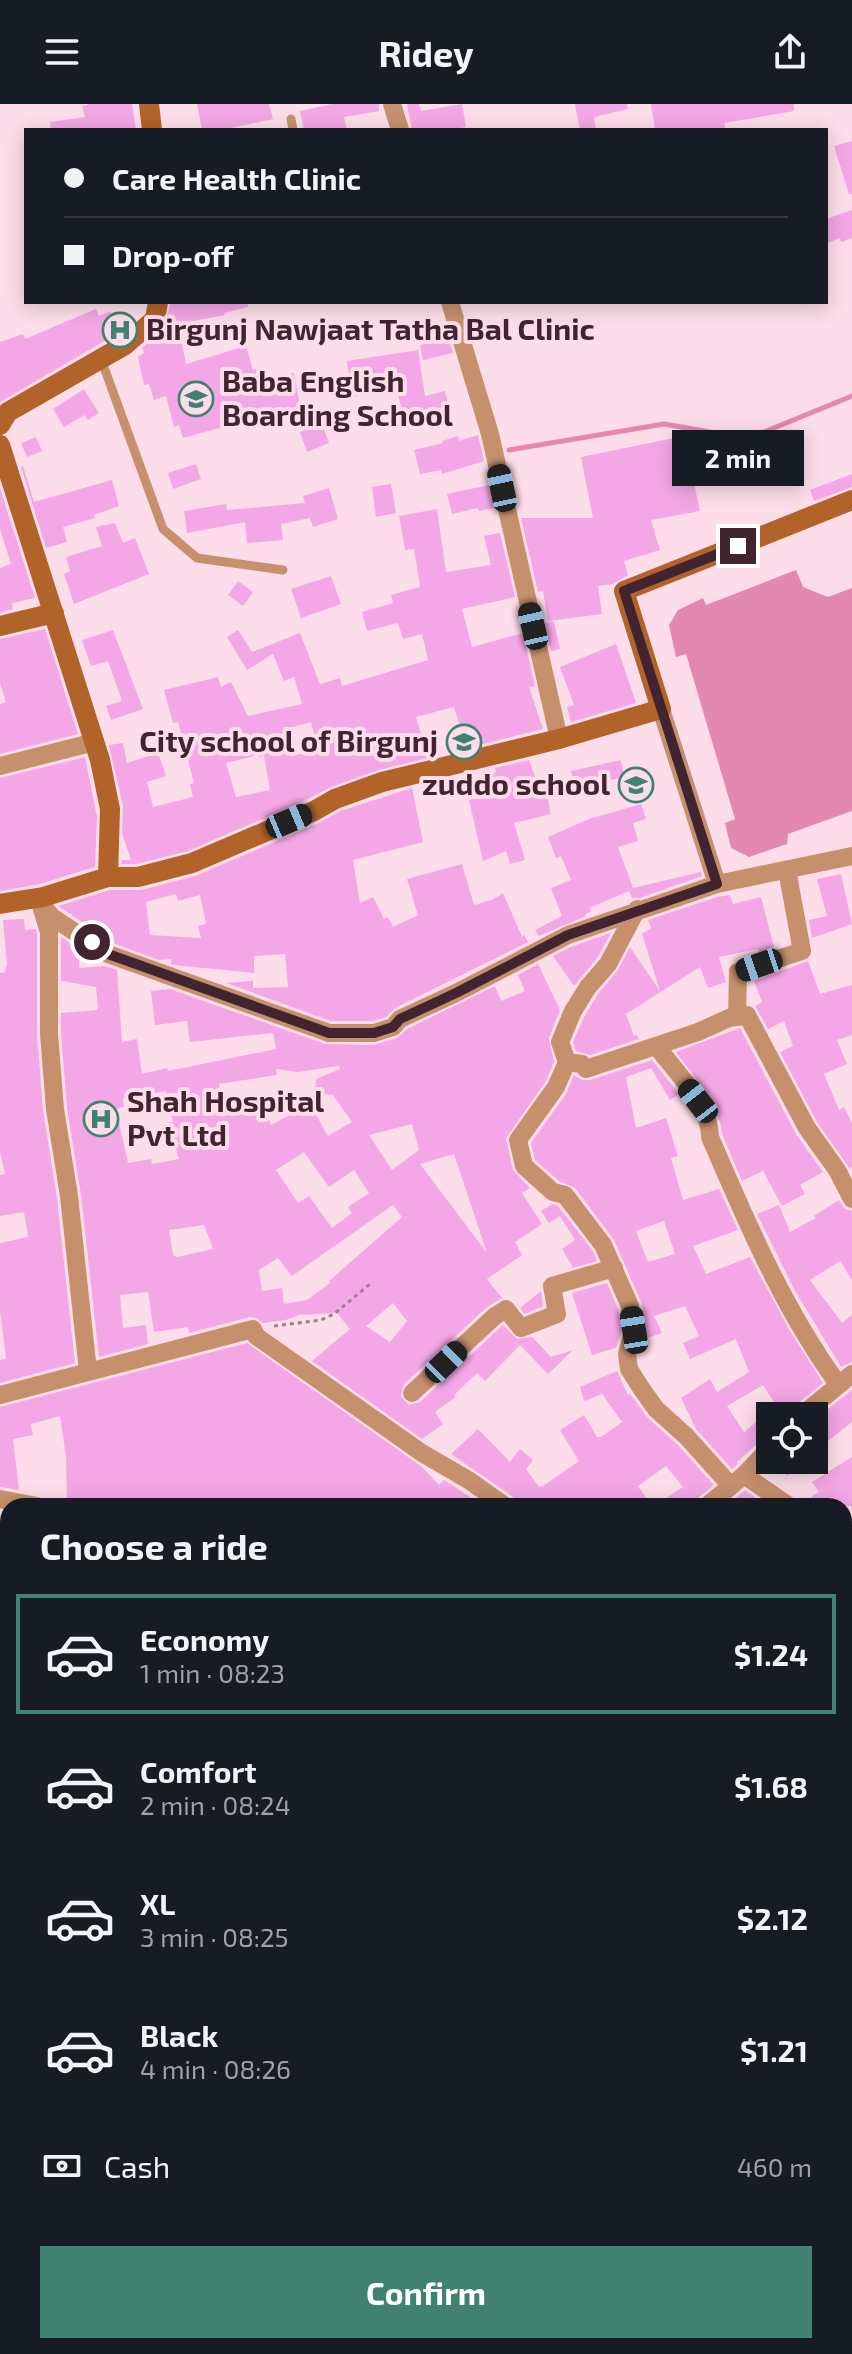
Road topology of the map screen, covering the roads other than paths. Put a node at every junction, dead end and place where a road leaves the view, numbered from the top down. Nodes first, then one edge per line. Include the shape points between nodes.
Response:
1 (149, 104) edge
2 (392, 104) edge
3 (152, 128) edge
4 (399, 128) edge
5 (158, 304) edge
6 (451, 304) edge
7 (101, 359) junction
8 (0, 425) edge
9 (0, 445) edge
10 (852, 500) edge
11 (283, 570) dead end
12 (54, 613) junction
13 (0, 626) edge
14 (661, 709) junction
15 (559, 739) junction
16 (95, 742) junction
17 (0, 766) edge
18 (852, 856) edge
19 (787, 870) junction
20 (108, 877) junction
21 (717, 884) junction
22 (42, 900) junction
23 (0, 904) edge
24 (637, 909) junction
25 (737, 1017) junction
26 (664, 1044) junction
27 (567, 1062) junction
28 (852, 1199) edge
29 (614, 1268) junction
30 (88, 1371) junction
31 (845, 1379) edge
32 (412, 1393) dead end
33 (0, 1395) edge
34 (818, 1402) edge
35 (756, 1462) edge
36 (737, 1480) junction
37 (494, 1498) edge
38 (716, 1498) edge
39 (773, 1498) edge

1 - 3 street
2 - 4 street
5 - 7 street via 155,319
6 - 15 street via 490,434
7 - 8 street via 8,412
7 - 11 lane via 163,529 197,558
9 - 12 street
10 - 14 street via 624,591
12 - 13 street
12 - 16 street
14 - 15 street
14 - 21 street
15 - 20 street via 382,782 192,863 138,877
16 - 17 street
16 - 20 street via 110,809
18 - 19 street
19 - 21 street
19 - 25 street via 802,951 738,972
20 - 22 street
21 - 24 street
22 - 23 street
22 - 24 street via 52,917 108,954 329,1033 374,1033 393,1027 568,935
22 - 30 street via 49,932 55,1109
24 - 27 street via 608,964 573,1011 560,1042
25 - 26 street
25 - 28 street via 747,1015
26 - 27 street via 586,1069
26 - 31 street via 661,1052 710,1123 710,1137 762,1254 812,1349
27 - 29 street via 518,1140 524,1166 553,1192 565,1195
29 - 32 street via 552,1286 557,1314 545,1319 521,1328 506,1309
29 - 36 street via 634,1330 629,1369 656,1409
30 - 33 street
30 - 37 street via 253,1329 422,1453
31 - 34 street
35 - 36 street
36 - 38 street
36 - 39 street

